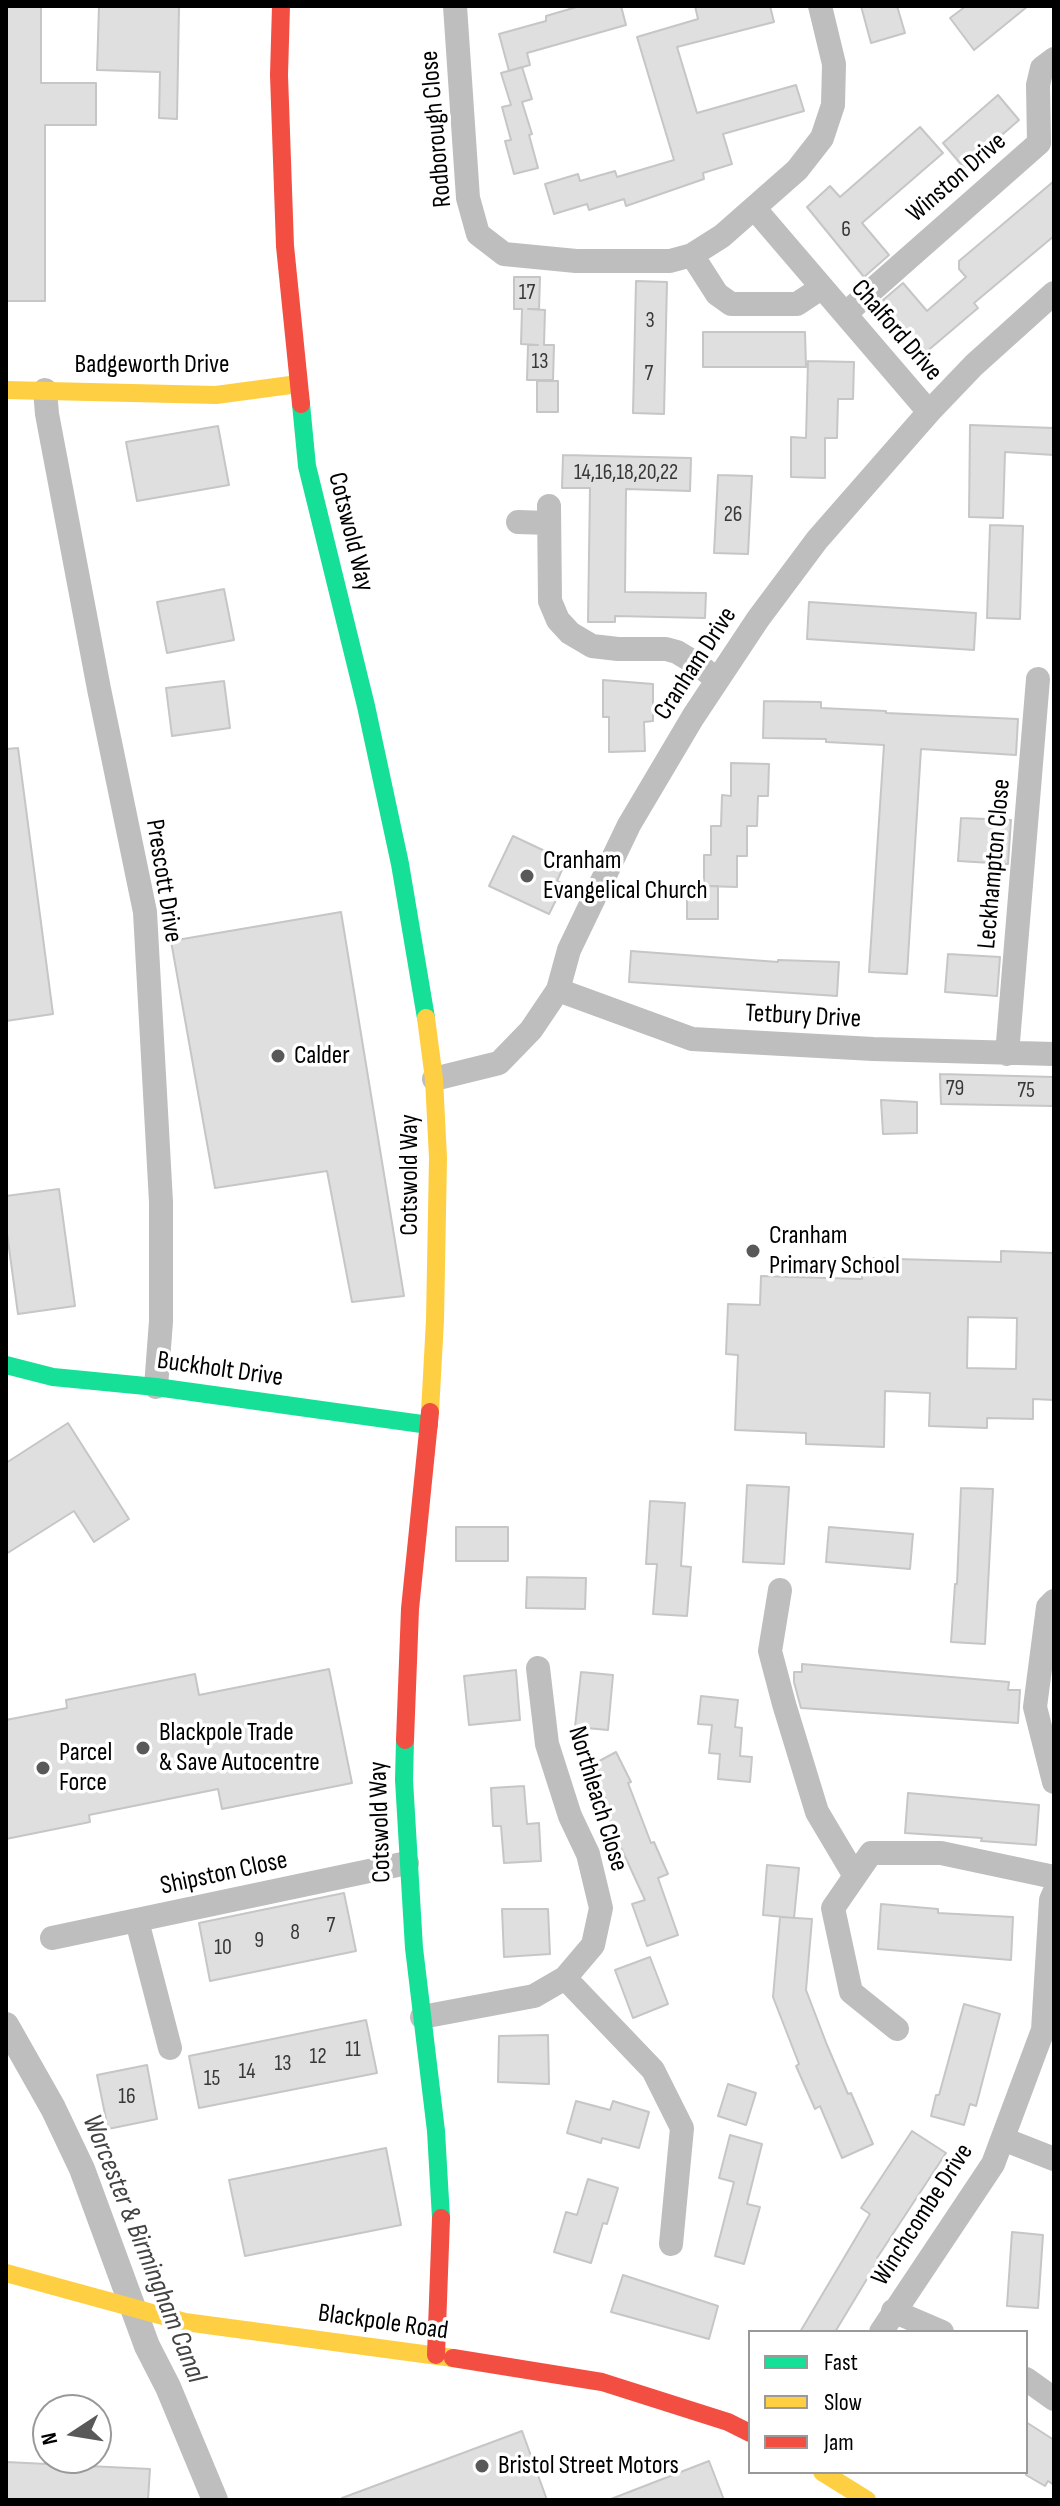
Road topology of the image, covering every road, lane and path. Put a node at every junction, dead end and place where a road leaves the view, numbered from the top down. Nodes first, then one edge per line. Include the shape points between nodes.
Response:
1 (281, 6) edge
2 (455, 6) edge
3 (820, 6) edge
4 (1054, 59) edge
5 (755, 209) junction
6 (692, 255) junction
7 (821, 288) junction
8 (1054, 293) edge
9 (845, 314) junction
10 (298, 384) junction
11 (6, 390) edge
12 (45, 390) junction
13 (929, 412) junction
14 (518, 522) dead end
15 (1038, 679) dead end
16 (717, 680) junction
17 (558, 990) junction
18 (1007, 1054) junction
19 (1054, 1054) edge
20 (434, 1079) junction
21 (6, 1365) edge
22 (156, 1387) junction
23 (429, 1425) junction
24 (780, 1590) dead end
25 (1054, 1601) edge
26 (538, 1668) dead end
27 (1054, 1782) edge
28 (407, 1863) junction
29 (855, 1876) junction
30 (1054, 1877) edge
31 (1054, 1893) edge
32 (137, 1921) junction
33 (52, 1938) dead end
34 (565, 1978) junction
35 (422, 2017) junction
36 (897, 2029) dead end
37 (170, 2048) dead end
38 (1003, 2139) junction
39 (1054, 2159) edge
40 (671, 2244) dead end
41 (6, 2273) edge
42 (887, 2322) edge
43 (931, 2330) edge
44 (436, 2355) junction
45 (1028, 2380) edge
46 (1054, 2399) edge
47 (748, 2432) edge
48 (825, 2474) edge
49 (867, 2500) edge

1 - 10 main road, Cotswold Way via 285,246
2 - 6 street, Rodborough Close via 468,198 478,234 504,254 561,260 670,261
3 - 5 street, Rodborough Close via 834,64 833,105 822,138
4 - 9 street, Winston Drive via 1042,68 1038,85 1039,143
5 - 6 street, Rodborough Close
5 - 7 street, Chalford Drive
6 - 7 street, Chalford Drive via 717,294 731,304 797,304
7 - 9 street, Chalford Drive
8 - 13 street, Cranham Drive
9 - 13 street, Chalford Drive
10 - 12 main road, Badgeworth Drive via 216,395
10 - 20 main road, Cotswold Way via 307,466 400,864
11 - 12 main road, Badgeworth Drive
12 - 22 street, Prescott Drive via 145,912 161,1202
13 - 16 street, Cranham Drive via 817,540
14 - 16 street via 549,514 550,601 570,633 592,646 677,652
15 - 18 street, Leckhampton Close
16 - 17 street, Cranham Drive via 629,825 569,950
17 - 18 street, Tetbury Drive via 692,1039
17 - 20 street, Cranham Drive via 531,1030 499,1063
18 - 19 street, Tetbury Drive
20 - 23 main road, Cotswold Way via 438,1187
21 - 22 main road, Buckholt Drive via 53,1377
22 - 23 main road, Buckholt Drive
23 - 28 main road, Cotswold Way via 405,1701
24 - 29 street via 770,1651 817,1812
25 - 27 street via 1048,1607 1035,1707
26 - 34 street, Northleach Close via 547,1744 588,1854 601,1908 593,1945
28 - 32 street, Shipston Close
28 - 35 main road, Cotswold Way
29 - 30 street via 871,1853 941,1853
29 - 36 street via 833,1908 851,1992
31 - 38 street, Winchcombe Drive via 1043,2030
32 - 33 street, Shipston Close
32 - 37 street
34 - 35 street, Northleach Close via 534,1996
34 - 40 street via 653,2070 682,2128
35 - 44 main road, Cotswold Way via 441,2206
38 - 39 street
38 - 42 street, Winchcombe Drive via 993,2164
41 - 44 main road, Blackpole Road via 185,2322
42 - 43 street
44 - 47 main road, Blackpole Road via 602,2382
45 - 46 street
48 - 49 main road

